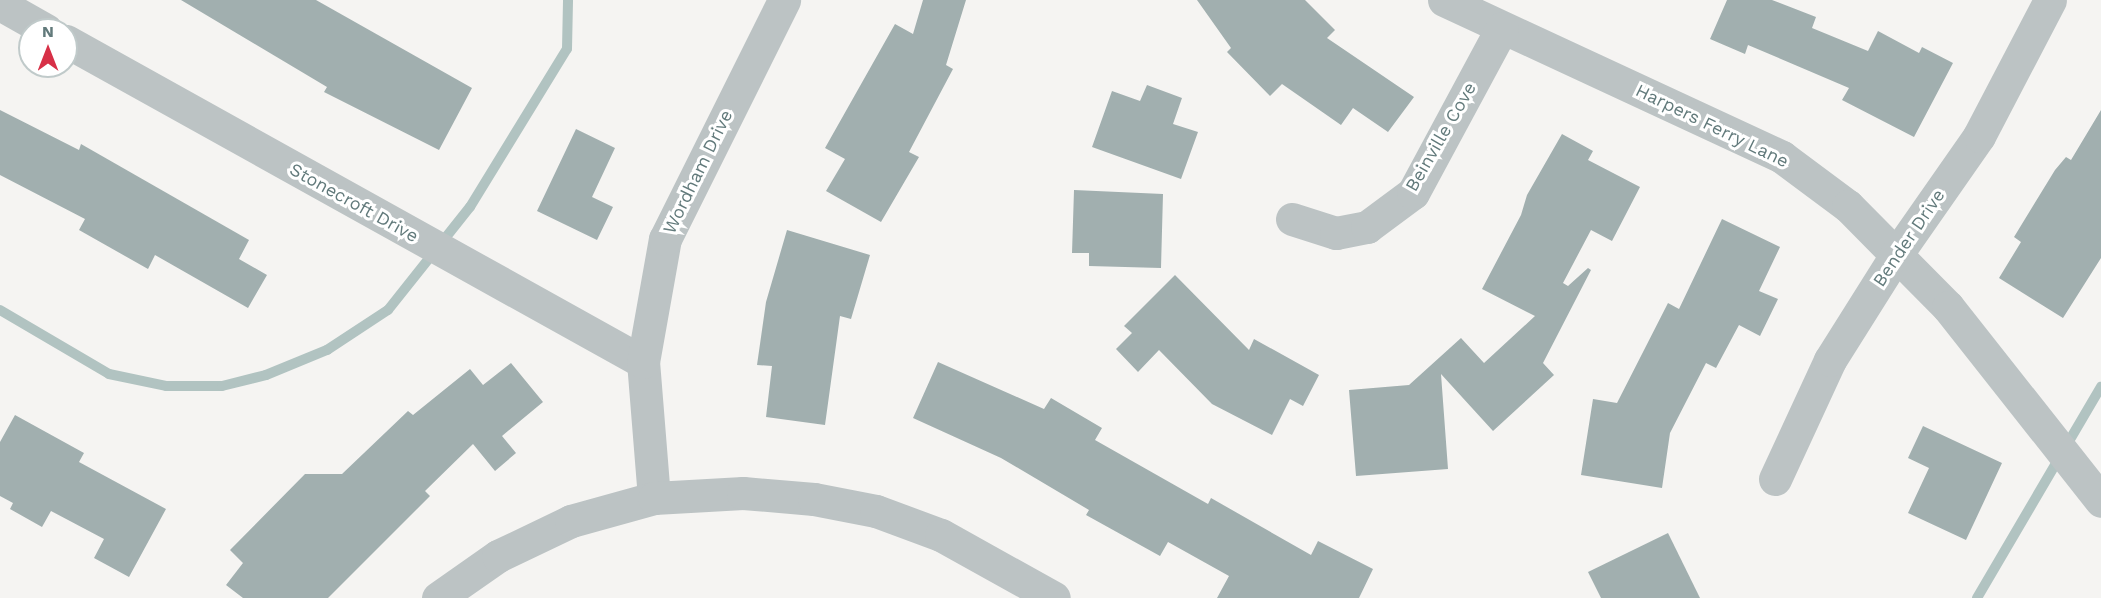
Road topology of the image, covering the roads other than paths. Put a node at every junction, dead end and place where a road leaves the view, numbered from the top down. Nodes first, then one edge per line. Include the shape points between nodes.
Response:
1 (784, 0) edge
2 (1444, 0) edge
3 (2050, 0) edge
4 (0, 4) edge
5 (25, 18) edge
6 (1502, 28) junction
7 (78, 48) edge
8 (1292, 219) dead end
9 (1896, 255) junction
10 (643, 362) junction
11 (1775, 479) dead end
12 (654, 498) junction
13 (2099, 499) edge
14 (438, 598) edge
15 (1054, 598) edge

1 - 10 street, Wordham Drive via 665,239
2 - 6 street, Harpers Ferry Lane
3 - 9 street, Bender Drive via 1979,136
4 - 5 street
6 - 8 street, Beinville Cove via 1413,193 1367,227 1336,233
6 - 9 street, Harpers Ferry Lane via 1782,158 1848,206
7 - 10 street, Stonecroft Drive
9 - 11 street, Bender Drive via 1830,360
9 - 13 street, Harpers Ferry Lane via 1948,307
10 - 12 street, Wordham Drive
12 - 14 street via 571,521 498,556
12 - 15 street via 743,493 814,499 876,511 941,535

